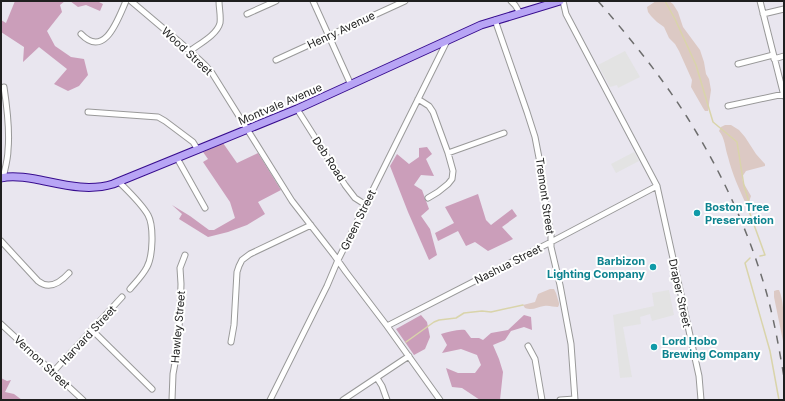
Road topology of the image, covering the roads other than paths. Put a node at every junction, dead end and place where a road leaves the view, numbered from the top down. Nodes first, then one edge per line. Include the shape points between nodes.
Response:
1 (126, 1) edge
2 (131, 1) edge
3 (219, 1) edge
4 (276, 1) edge
5 (313, 1) edge
6 (405, 1) edge
7 (511, 1) edge
8 (561, 1) edge
9 (760, 1) edge
10 (784, 9) edge
11 (520, 13) junction
12 (247, 14) dead end
13 (763, 14) junction
14 (495, 20) junction
15 (81, 34) dead end
16 (329, 36) junction
17 (447, 41) junction
18 (190, 51) junction
19 (784, 56) edge
20 (774, 57) junction
21 (276, 60) dead end
22 (738, 64) dead end
23 (351, 85) junction
24 (4, 87) dead end
25 (784, 95) edge
26 (418, 99) junction
27 (728, 106) dead end
28 (297, 109) junction
29 (88, 112) dead end
30 (247, 130) junction
31 (504, 133) dead end
32 (198, 150) junction
33 (448, 153) junction
34 (177, 158) junction
35 (2, 178) edge
36 (119, 182) junction
37 (657, 186) junction
38 (428, 198) dead end
39 (366, 205) junction
40 (205, 208) dead end
41 (311, 225) junction
42 (1, 241) edge
43 (551, 242) junction
44 (185, 255) dead end
45 (338, 260) junction
46 (68, 273) dead end
47 (130, 289) dead end
48 (122, 298) dead end
49 (1, 324) edge
50 (387, 326) junction
51 (92, 330) junction
52 (231, 342) dead end
53 (528, 346) dead end
54 (409, 356) junction
55 (53, 372) junction
56 (377, 378) junction
57 (152, 389) dead end
58 (575, 399) edge
59 (83, 400) edge
60 (172, 400) edge
61 (271, 400) edge
62 (343, 400) edge
63 (387, 400) edge
64 (440, 400) edge
65 (542, 400) edge
66 (560, 400) edge
67 (701, 400) edge

1 - 15 street via 113,30 106,39 92,42
2 - 18 street, Wood Street
3 - 18 street via 220,21 217,29
4 - 12 street
5 - 16 street
6 - 16 street, Henry Avenue
7 - 11 street
8 - 11 main road, Montvale Avenue
8 - 37 street
9 - 13 street
10 - 13 street
11 - 14 main road, Montvale Avenue
13 - 20 street
14 - 17 main road, Montvale Avenue
14 - 43 street, Tremont Street via 536,141
16 - 21 street, Henry Avenue
16 - 23 street
17 - 23 main road, Montvale Avenue
17 - 26 street, Green Street
18 - 30 street, Wood Street via 215,78
19 - 20 street
20 - 22 street
20 - 25 street
23 - 28 main road, Montvale Avenue
24 - 35 street via 9,139
25 - 27 street
26 - 33 street via 432,110
26 - 39 street, Green Street
28 - 30 main road, Montvale Avenue
28 - 39 street, Deb Road via 345,185 355,198
29 - 32 street via 158,117 193,142
30 - 32 main road, Montvale Avenue
30 - 41 street via 288,196
31 - 33 street
32 - 34 main road, Montvale Avenue
33 - 38 street via 453,169 452,179
34 - 36 main road, Montvale Avenue
34 - 40 street
35 - 36 main road, Montvale Avenue via 11,176 89,188
36 - 47 street via 147,213 152,228 149,264
37 - 43 street, Nashua Street
37 - 67 street, Draper Street via 699,376
39 - 45 street, Green Street
41 - 45 street
41 - 52 street via 242,260 236,272
42 - 46 street via 42,284 53,285
43 - 50 street, Nashua Street
43 - 58 street, Tremont Street via 572,350
44 - 60 street, Hawley Street via 180,269 180,314
45 - 50 street
45 - 61 street, Green Street
48 - 51 street, Harvard Street
49 - 55 street, Vernon Street
50 - 54 street
51 - 55 street, Harvard Street
51 - 57 street
53 - 65 street via 535,358
54 - 56 street
54 - 64 street
55 - 59 street, Vernon Street
56 - 62 street
56 - 63 street
58 - 66 street

